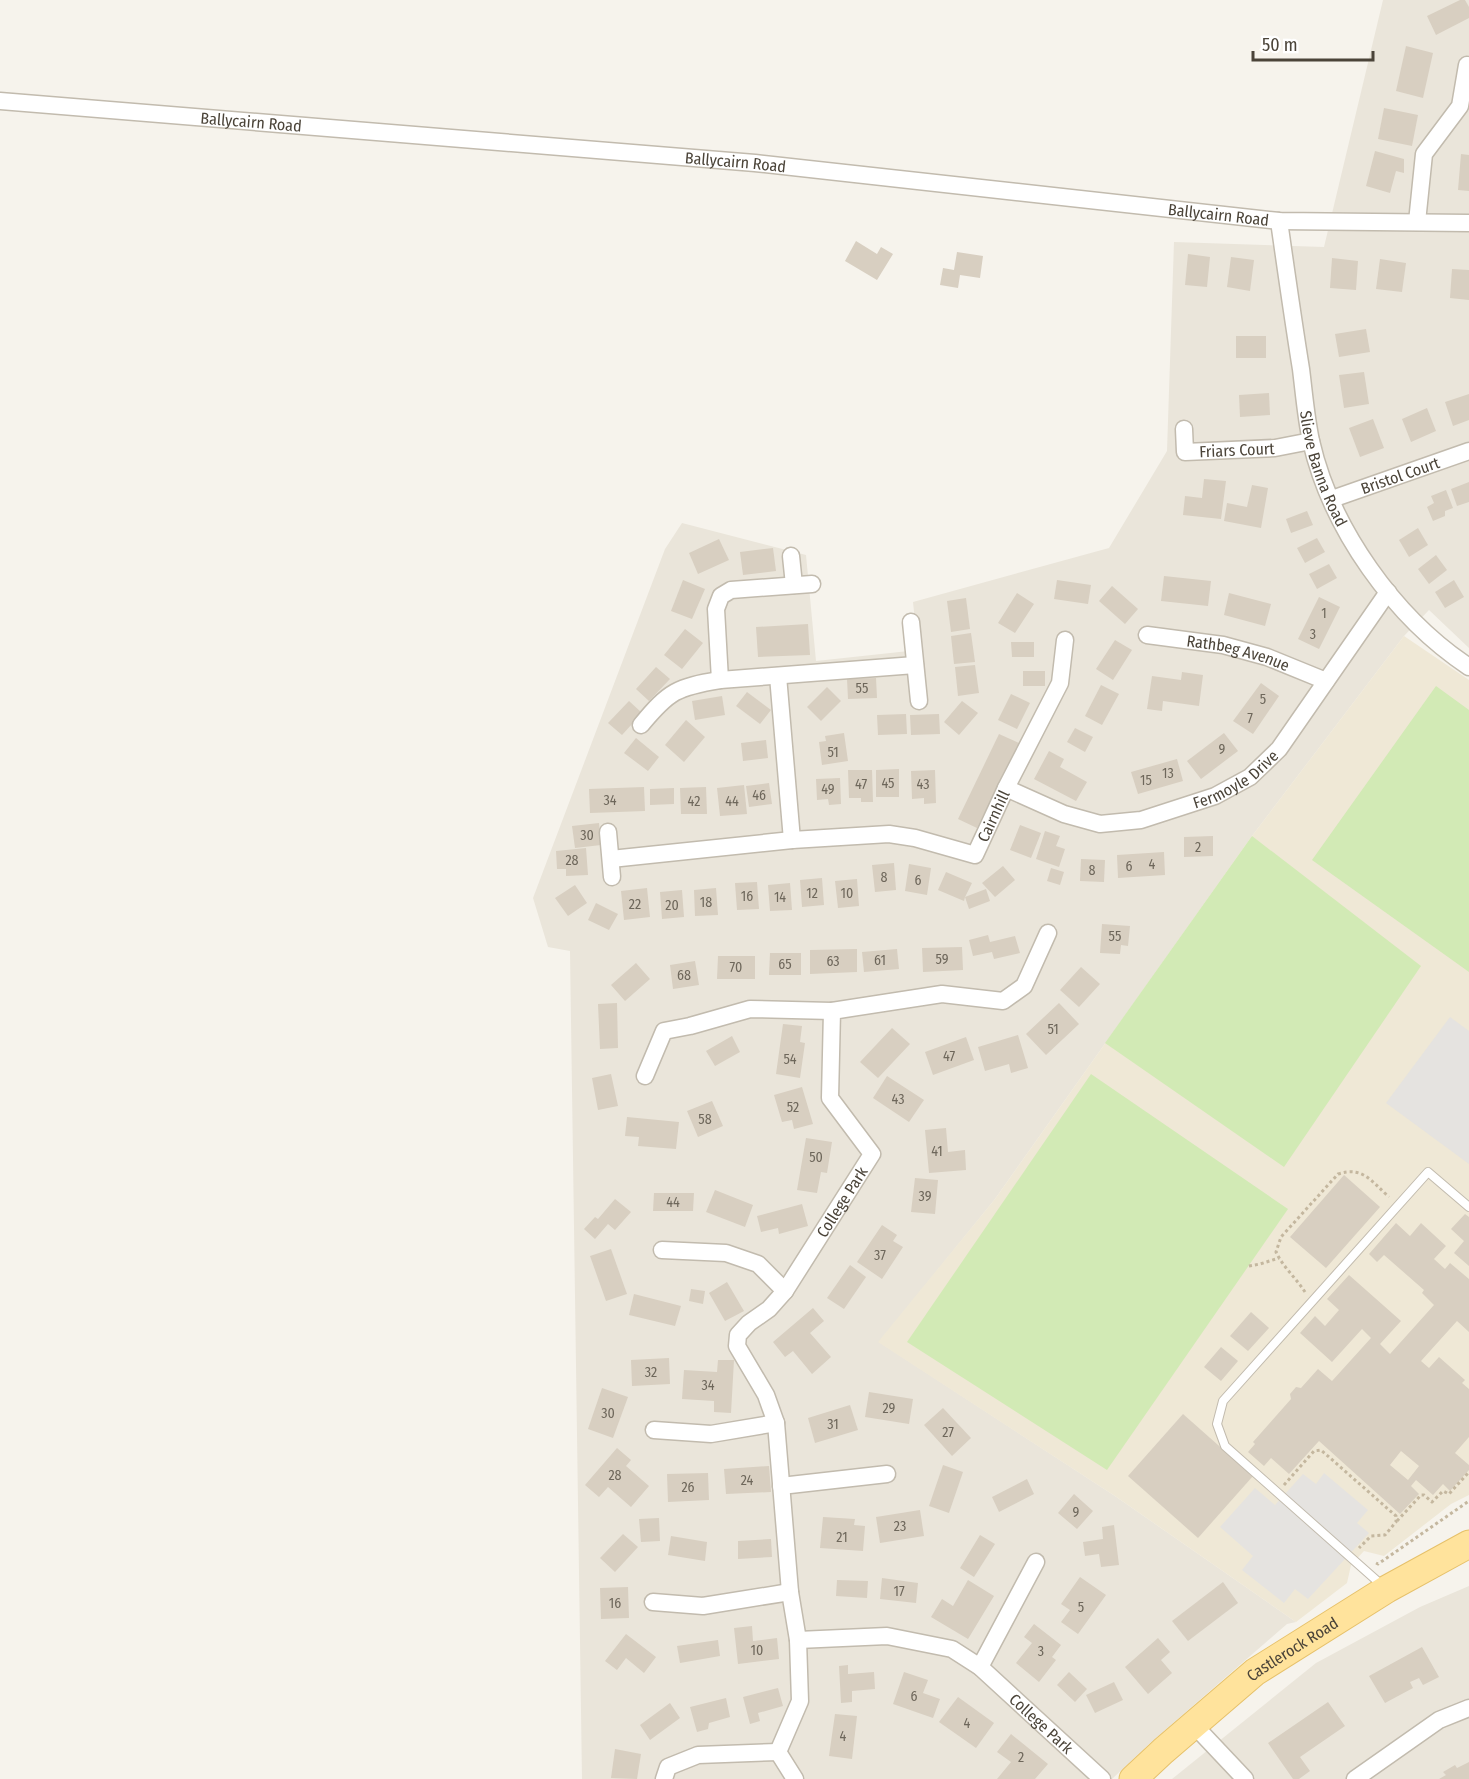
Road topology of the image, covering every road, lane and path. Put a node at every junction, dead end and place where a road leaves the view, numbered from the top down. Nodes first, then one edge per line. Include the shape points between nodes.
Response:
1 (1467, 64) dead end
2 (0, 101) edge
3 (1279, 221) junction
4 (1417, 222) junction
5 (1469, 222) edge
6 (1184, 429) dead end
7 (1311, 441) junction
8 (1469, 451) edge
9 (1332, 499) junction
10 (791, 556) dead end
11 (812, 584) dead end
12 (794, 585) junction
13 (1388, 592) junction
14 (911, 622) dead end
15 (1147, 635) dead end
16 (1065, 640) dead end
17 (915, 665) junction
18 (1469, 667) edge
19 (778, 676) junction
20 (720, 680) junction
21 (1326, 681) junction
22 (918, 701) dead end
23 (641, 725) dead end
24 (1006, 788) junction
25 (608, 832) dead end
26 (792, 840) junction
27 (611, 859) junction
28 (612, 877) dead end
29 (1048, 933) dead end
30 (832, 1011) junction
31 (645, 1076) dead end
32 (1398, 1206) junction
33 (1469, 1207) edge
34 (662, 1250) dead end
35 (1279, 1258) junction
36 (1249, 1266) dead end
37 (785, 1292) junction
38 (1302, 1314) junction
39 (776, 1423) junction
40 (654, 1430) dead end
41 (1469, 1472) edge
42 (888, 1474) dead end
43 (781, 1486) junction
44 (1280, 1488) dead end
45 (1469, 1501) edge
46 (1396, 1522) junction
47 (1469, 1544) edge
48 (1361, 1554) dead end
49 (1370, 1559) dead end
50 (1036, 1562) dead end
51 (1387, 1589) junction
52 (790, 1592) junction
53 (653, 1602) dead end
54 (798, 1640) junction
55 (980, 1667) junction
56 (1469, 1708) edge
57 (1194, 1725) junction
58 (778, 1752) junction
59 (1365, 1776) edge
60 (664, 1779) edge
61 (795, 1779) edge
62 (1102, 1779) edge
63 (1133, 1779) edge
64 (1245, 1779) edge

1 - 4 street via 1460,106 1424,154
2 - 3 street, Ballycairn Road via 755,163
3 - 4 street, Ballycairn Road
3 - 7 street, Slieve Banna Road
4 - 5 street, Ballycairn Road
6 - 7 street, Friars Court via 1185,452 1275,448
7 - 9 street, Slieve Banna Road
8 - 9 street, Bristol Court
9 - 13 street, Slieve Banna Road via 1343,524
10 - 12 street
11 - 12 street
12 - 20 street via 731,590 721,596 716,609
13 - 18 street, Slieve Banna Road via 1414,623
13 - 21 street, Fermoyle Drive
14 - 17 street
15 - 21 street, Rathbeg Avenue via 1223,645 1267,657
16 - 24 street, Cairnhill via 1060,683
17 - 19 street
17 - 22 street
19 - 20 street
19 - 26 street
20 - 23 street via 676,690
21 - 24 street, Fermoyle Drive via 1279,749 1250,777 1215,796 1141,820 1100,824 1064,814
24 - 26 street, Cairnhill via 975,855 889,834
25 - 27 street
26 - 27 street, Cairnhill
27 - 28 street
29 - 30 street via 1024,986 1003,1001 942,994
30 - 31 street via 750,1009 664,1030
30 - 37 street, College Park via 830,1098 872,1154
32 - 33 lane via 1428,1172
32 - 35 path via 1362,1172 1349,1170 1338,1174 1281,1237 1276,1252
32 - 38 lane
34 - 37 street via 726,1253 758,1264
35 - 36 path
35 - 38 path via 1306,1294
37 - 39 street, College Park via 738,1335 737,1346 766,1395
38 - 51 lane via 1223,1401 1217,1424 1225,1446
39 - 40 street via 711,1434
39 - 43 street, College Park
41 - 46 path via 1449,1494 1443,1491 1432,1502 1421,1495
42 - 43 street
43 - 52 street, College Park
44 - 46 path via 1314,1451 1321,1450 1396,1516
45 - 49 path via 1378,1564
46 - 48 path via 1385,1535 1371,1536 1358,1550
47 - 51 main road, Castlerock Road
50 - 55 street
51 - 57 main road, Castlerock Road via 1255,1672
52 - 53 street via 703,1606
52 - 54 street, College Park
54 - 55 street, College Park via 887,1636 952,1649
54 - 58 street, College Park via 800,1701
55 - 62 street, College Park
56 - 59 street via 1439,1720
57 - 63 main road, Castlerock Road
57 - 64 street
58 - 60 street via 698,1755 668,1767
58 - 61 street

